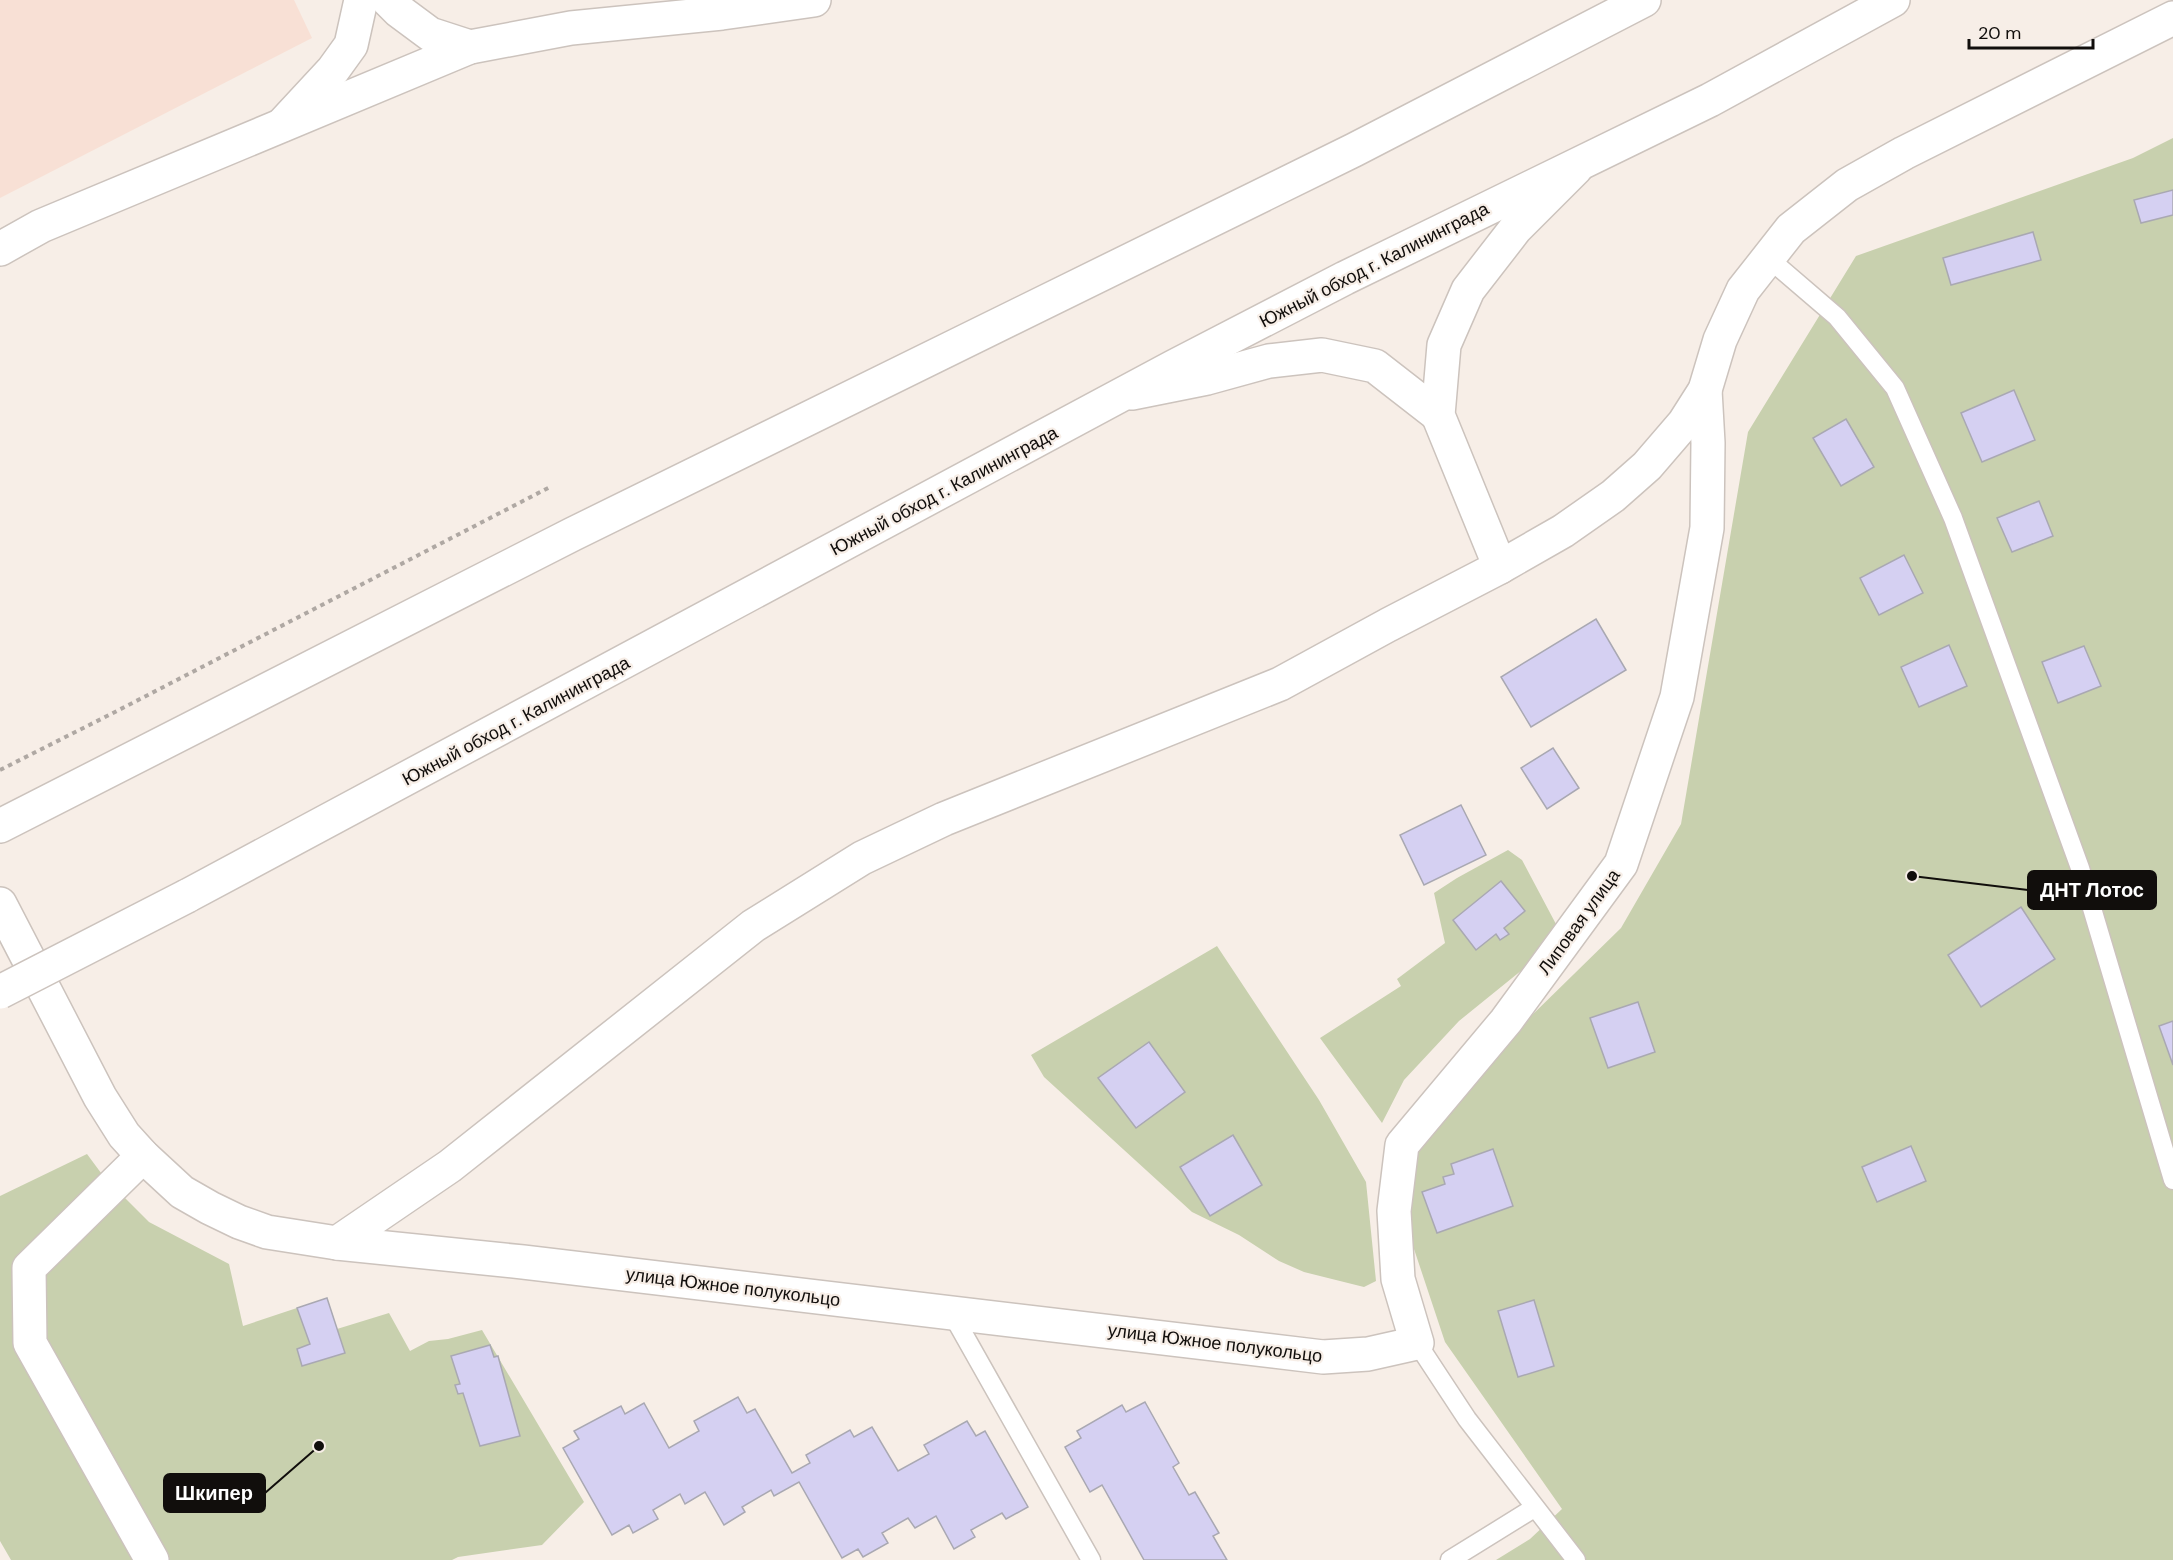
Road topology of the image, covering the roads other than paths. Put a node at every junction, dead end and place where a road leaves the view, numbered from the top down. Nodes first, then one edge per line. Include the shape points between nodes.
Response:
1 (361, 0) edge
2 (388, 0) edge
3 (814, 0) edge
4 (1644, 0) edge
5 (1893, 0) edge
6 (703, 7) edge
7 (2173, 18) edge
8 (470, 47) junction
9 (282, 125) junction
10 (1581, 163) junction
11 (0, 249) edge
12 (1767, 257) junction
13 (1705, 390) junction
14 (1121, 396) junction
15 (1438, 415) junction
16 (1500, 567) junction
17 (0, 826) edge
18 (0, 904) edge
19 (0, 992) edge
20 (143, 1156) junction
21 (2173, 1180) edge
22 (337, 1243) junction
23 (951, 1312) junction
24 (1417, 1343) junction
25 (1534, 1508) junction
26 (152, 1560) edge
27 (1092, 1560) edge
28 (1450, 1560) edge
29 (1576, 1560) edge

1 - 9 main road via 351,45
2 - 8 main road via 430,34
3 - 6 main road
4 - 17 main road via 1365,145 573,534
5 - 10 main road, Южный обход г. Калининграда via 1710,100
6 - 8 main road
7 - 12 main road via 1847,185 1791,229
8 - 9 main road
9 - 11 main road via 41,226
10 - 14 main road, Южный обход г. Калининграда via 1345,278
10 - 15 main road via 1516,228 1468,290 1444,345
12 - 13 main road via 1743,291 1724,330
12 - 21 lane via 1836,317 1895,388 1953,518 2080,868
13 - 16 main road via 1684,423 1647,466 1613,496 1563,531
13 - 24 main road, Липовая улица via 1708,454 1703,551 1677,697 1622,864 1506,1021 1401,1145 1394,1211 1398,1278
14 - 15 main road via 1269,361 1322,355 1375,366
14 - 19 main road, Южный обход г. Калининграда, bridge via 187,896
15 - 16 main road
16 - 22 main road via 1280,684 944,819 844,869 753,926 450,1166
18 - 20 main road, улица Южное полукольцо via 100,1097
20 - 22 main road, улица Южное полукольцо via 182,1192 240,1222 267,1232
20 - 26 main road via 29,1268 30,1343
22 - 23 main road, улица Южное полукольцо
23 - 24 main road, улица Южное полукольцо via 1323,1357 1368,1354
23 - 27 lane
24 - 25 lane via 1467,1419
25 - 28 lane
25 - 29 lane

